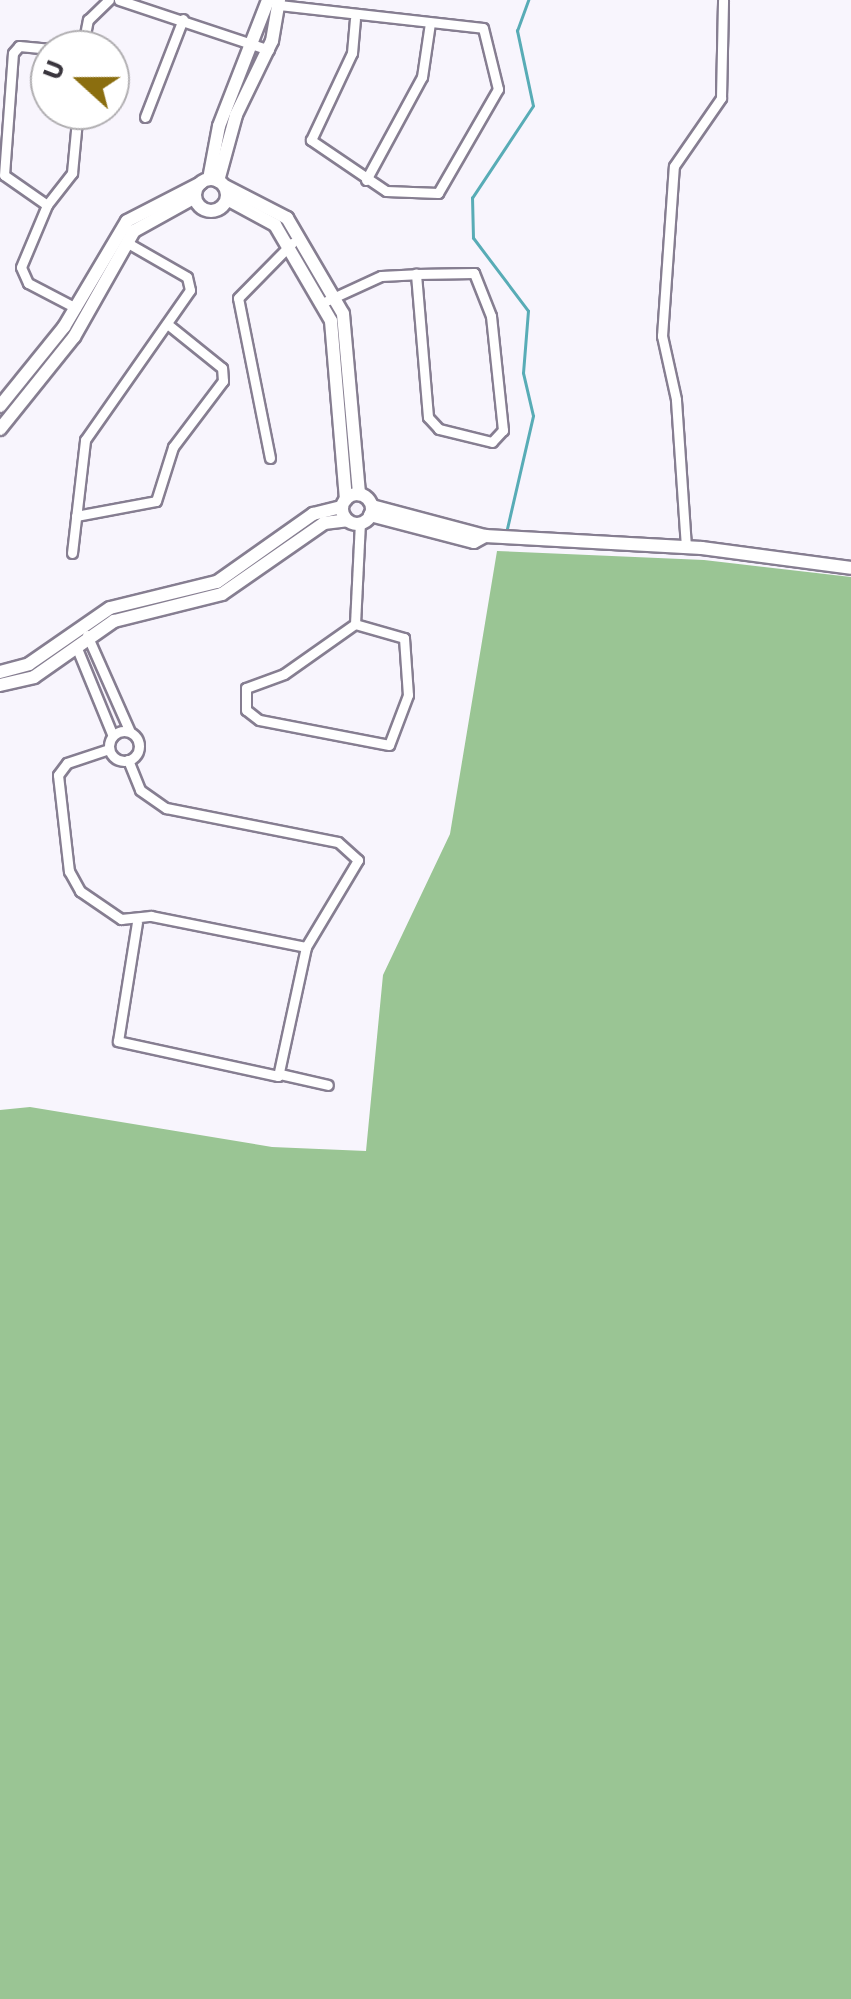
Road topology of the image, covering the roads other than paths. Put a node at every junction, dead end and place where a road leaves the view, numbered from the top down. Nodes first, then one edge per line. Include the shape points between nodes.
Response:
1 (108, 0) edge
2 (118, 0) edge
3 (724, 0) edge
4 (275, 2) edge
5 (184, 18) junction
6 (355, 19) junction
7 (430, 22) junction
8 (86, 30) edge
9 (30, 47) edge
10 (262, 48) junction
11 (145, 117) dead end
12 (76, 130) edge
13 (366, 180) junction
14 (216, 186) junction
15 (196, 197) junction
16 (47, 205) junction
17 (121, 239) junction
18 (294, 242) junction
19 (416, 274) junction
20 (329, 299) junction
21 (76, 308) junction
22 (170, 326) junction
23 (0, 406) edge
24 (0, 429) edge
25 (270, 458) dead end
26 (357, 509) junction
27 (76, 516) junction
28 (693, 548) junction
29 (72, 553) dead end
30 (851, 568) edge
31 (355, 624) junction
32 (87, 635) junction
33 (75, 645) junction
34 (31, 671) junction
35 (0, 672) edge
36 (0, 684) edge
37 (130, 732) junction
38 (113, 736) junction
39 (109, 749) junction
40 (128, 760) junction
41 (137, 923) junction
42 (306, 946) junction
43 (280, 1074) junction
44 (328, 1085) dead end

1 - 8 street
2 - 5 street
3 - 28 street via 720,98 676,157 662,336
4 - 6 street
4 - 10 street
5 - 10 street
5 - 11 street
6 - 7 street
6 - 13 street via 352,53 310,136
7 - 13 street via 422,77
7 - 13 street via 483,28 498,88 443,190 394,193
9 - 16 street via 13,52 4,176
10 - 14 street
12 - 16 street via 72,173
14 - 15 street
14 - 15 street via 210,211
14 - 17 street via 136,212
14 - 18 street
15 - 17 street via 147,218
16 - 21 street via 22,274
17 - 21 street
17 - 22 street via 189,281
17 - 24 street via 74,337
18 - 20 street
18 - 25 street via 238,298
19 - 19 street via 479,277 503,430 496,442 430,422
19 - 20 street via 381,276
20 - 26 street
21 - 23 street
22 - 27 street via 86,440
22 - 27 street via 222,368 223,381 173,447 156,501
26 - 28 street via 489,536
26 - 31 street
26 - 32 street via 318,526 214,598 114,620
26 - 34 street via 320,510 217,582 91,617
27 - 29 street
28 - 30 street
31 - 31 street via 284,674 246,688 246,710 260,720 388,745 408,695 403,635
32 - 33 street
32 - 37 street
33 - 34 street
33 - 38 street
34 - 35 street
34 - 36 street
37 - 38 street
37 - 40 street via 139,747
38 - 39 street
39 - 40 street
39 - 41 street via 59,770 69,871 100,910
40 - 42 street via 140,790 166,808 352,850 355,866
41 - 42 street via 151,916
41 - 43 street via 118,1041
42 - 43 street
43 - 44 street

